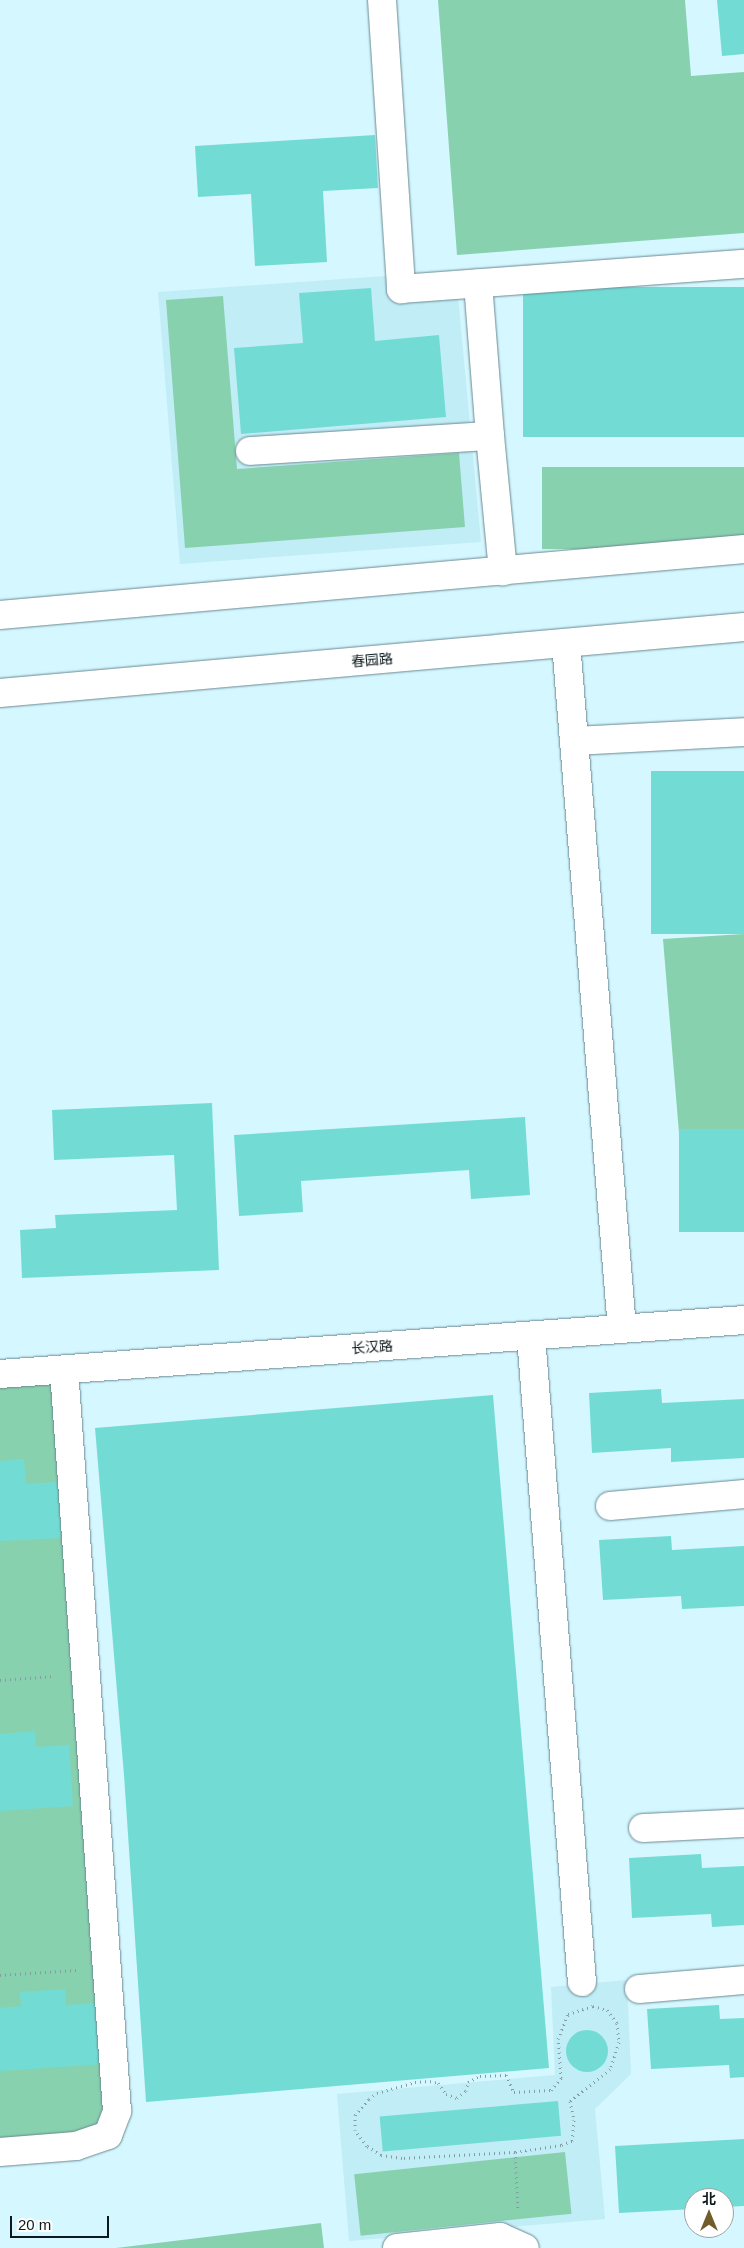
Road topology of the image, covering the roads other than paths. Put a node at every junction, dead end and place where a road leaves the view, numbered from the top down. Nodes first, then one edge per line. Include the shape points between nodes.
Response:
1 (382, 0) edge
2 (744, 264) edge
3 (478, 283) junction
4 (490, 436) junction
5 (250, 451) dead end
6 (744, 549) edge
7 (503, 571) junction
8 (0, 615) edge
9 (744, 627) edge
10 (566, 643) junction
11 (0, 693) edge
12 (744, 732) edge
13 (574, 741) junction
14 (744, 1320) edge
15 (622, 1329) junction
16 (531, 1336) junction
17 (64, 1370) junction
18 (0, 1374) edge
19 (744, 1494) edge
20 (610, 1506) dead end
21 (744, 1823) edge
22 (643, 1828) dead end
23 (744, 1980) edge
24 (582, 1982) dead end
25 (638, 1989) dead end
26 (0, 2152) edge
27 (522, 2247) edge
28 (397, 2248) edge

1 - 3 main road via 400,289
2 - 3 main road
3 - 4 main road
4 - 5 main road
4 - 7 main road
6 - 7 main road
7 - 8 main road
9 - 10 main road, 春园路
10 - 11 main road, 春园路
10 - 13 main road
12 - 13 main road
13 - 15 main road
14 - 15 main road, 长汉路
15 - 16 main road, 长汉路
16 - 17 main road, 长汉路
16 - 24 main road
17 - 18 main road, 长汉路
17 - 26 main road via 117,2112 108,2135 76,2146
19 - 20 main road
21 - 22 main road
23 - 25 main road
27 - 28 main road via 500,2238

